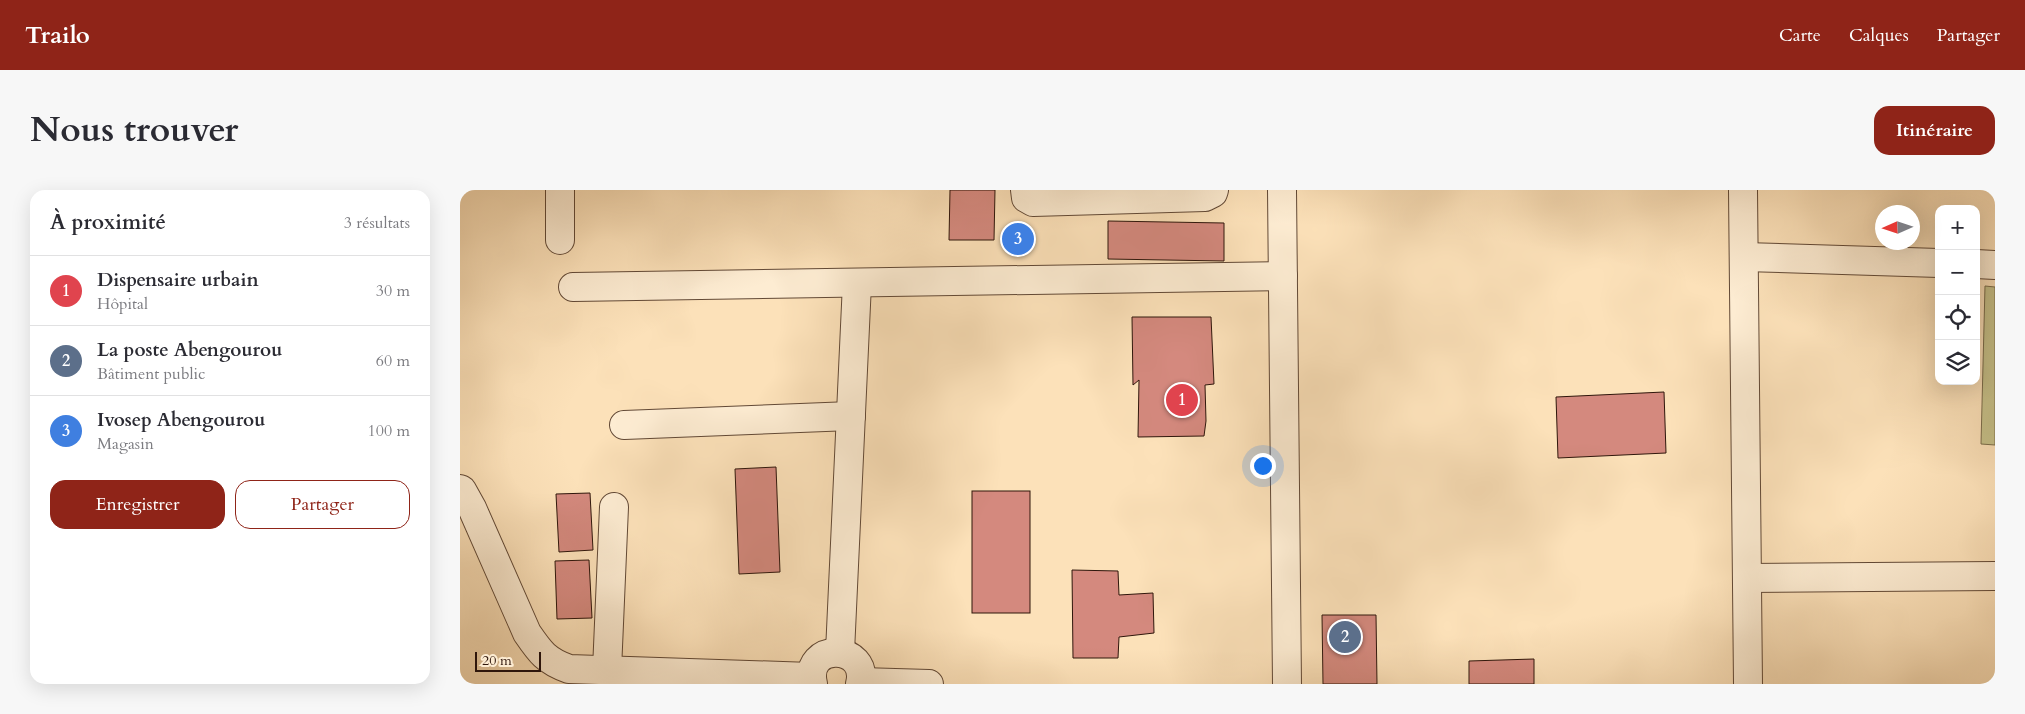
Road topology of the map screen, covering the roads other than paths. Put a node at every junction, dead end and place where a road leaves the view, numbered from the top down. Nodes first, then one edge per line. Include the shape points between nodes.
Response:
1 (560, 190) edge
2 (1025, 190) edge
3 (1214, 190) edge
4 (1282, 190) edge
5 (1743, 190) edge
6 (560, 240) dead end
7 (1744, 257) junction
8 (1935, 263) edge
9 (1980, 264) edge
10 (1995, 265) edge
11 (1283, 276) junction
12 (858, 283) junction
13 (572, 287) dead end
14 (851, 416) junction
15 (624, 425) dead end
16 (460, 489) edge
17 (614, 507) dead end
18 (1995, 576) edge
19 (1747, 578) junction
20 (840, 652) junction
21 (607, 670) junction
22 (812, 680) edge
23 (860, 683) edge
24 (929, 684) edge
25 (1287, 684) edge
26 (1748, 684) edge

1 - 6 street
2 - 3 street via 1026,198 1033,202 1205,197
4 - 11 street
5 - 7 street
7 - 8 street
7 - 19 street
9 - 10 street
11 - 12 street
11 - 25 street
12 - 13 street
12 - 14 street
14 - 15 street
14 - 20 street
16 - 21 street via 472,508 536,647 552,663 569,669
17 - 21 street
18 - 19 street
19 - 26 street
20 - 22 street via 832,652 817,660 812,668
20 - 23 street via 852,657 859,665
21 - 22 street
23 - 24 street

